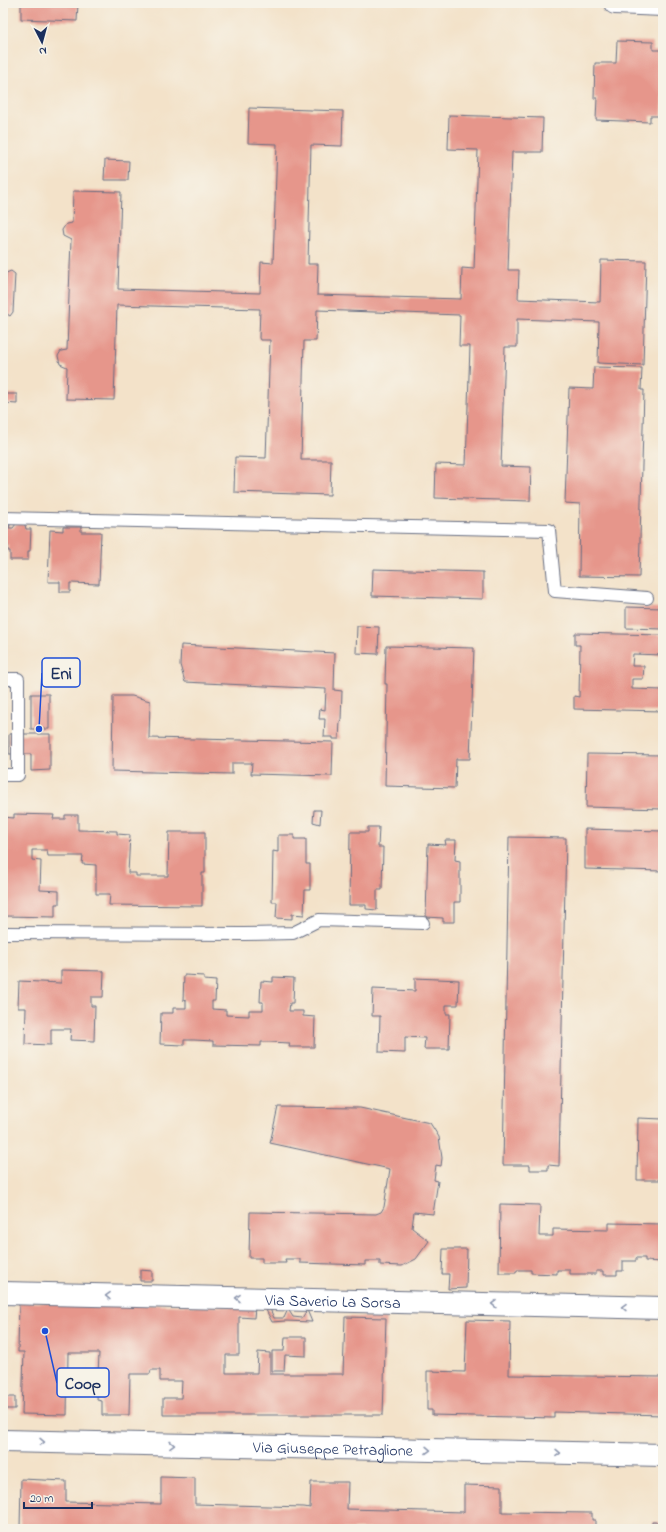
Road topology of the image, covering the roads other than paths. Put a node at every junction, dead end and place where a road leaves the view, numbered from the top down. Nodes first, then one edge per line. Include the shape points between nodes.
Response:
1 (615, 3) edge
2 (663, 5) edge
3 (3, 518) edge
4 (647, 598) dead end
5 (3, 679) edge
6 (3, 775) edge
7 (423, 923) dead end
8 (3, 933) edge
9 (3, 1293) edge
10 (663, 1308) edge
11 (3, 1441) edge
12 (663, 1455) edge

1 - 2 street
3 - 4 lane via 549,530 555,591
5 - 6 lane via 18,679 18,775
7 - 8 lane via 319,920 293,933
10 -> 9 street, Via Saverio La Sorsa
11 -> 12 street, Via Giuseppe Petraglione

